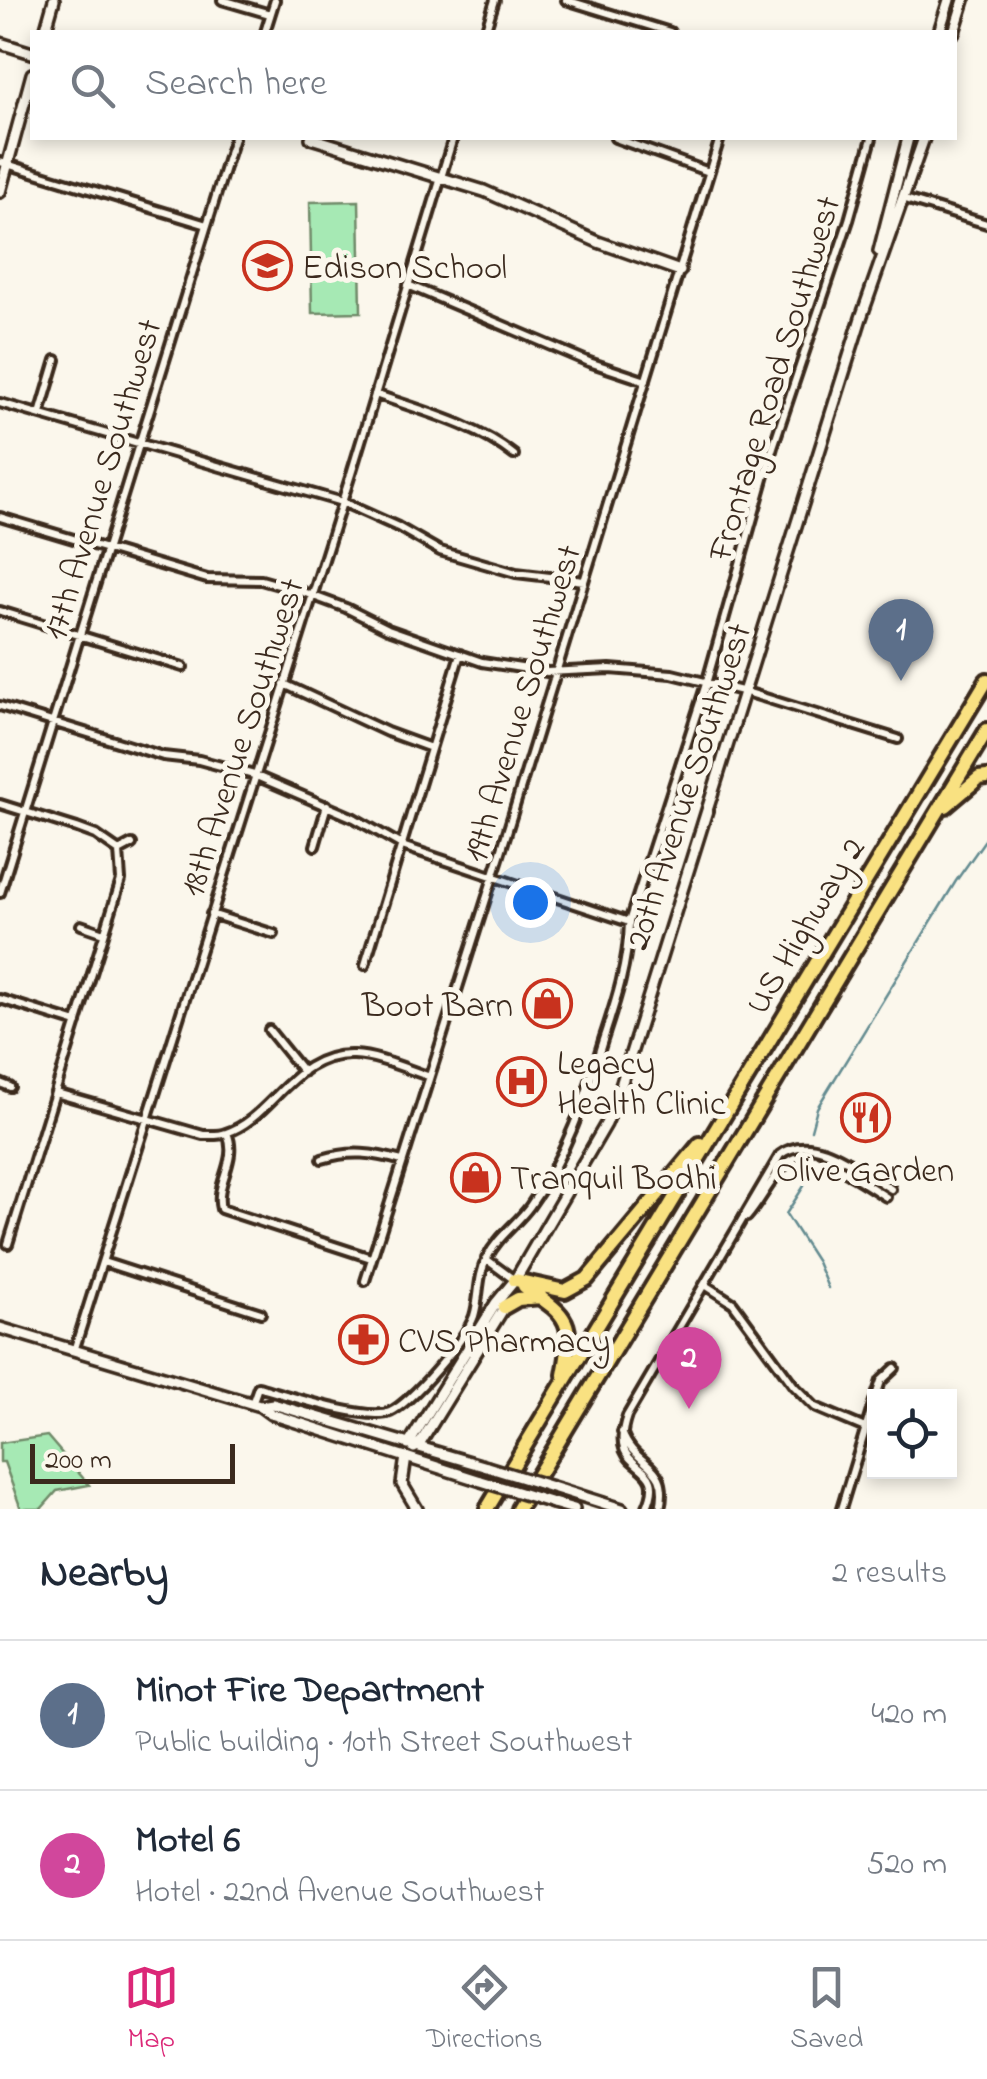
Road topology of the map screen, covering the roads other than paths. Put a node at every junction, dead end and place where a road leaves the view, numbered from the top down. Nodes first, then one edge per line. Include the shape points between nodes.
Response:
1 (54, 0) edge
2 (222, 0) edge
3 (274, 0) edge
4 (495, 0) edge
5 (566, 0) edge
6 (949, 0) edge
7 (964, 0) edge
8 (270, 14) junction
9 (45, 30) edge
10 (266, 30) edge
11 (486, 30) edge
12 (664, 30) edge
13 (940, 30) edge
14 (955, 30) edge
15 (0, 43) edge
16 (30, 52) edge
17 (30, 80) edge
18 (233, 140) edge
19 (317, 140) edge
20 (452, 140) edge
21 (621, 140) edge
22 (719, 140) edge
23 (871, 140) edge
24 (908, 140) edge
25 (923, 140) edge
26 (4, 163) edge
27 (709, 172) junction
28 (440, 178) junction
29 (0, 192) edge
30 (898, 196) junction
31 (987, 224) edge
32 (207, 225) junction
33 (680, 271) junction
34 (408, 285) junction
35 (56, 360) dead end
36 (646, 381) junction
37 (375, 394) junction
38 (0, 402) edge
39 (40, 414) junction
40 (138, 443) junction
41 (514, 455) dead end
42 (342, 502) junction
43 (0, 517) edge
44 (106, 548) junction
45 (584, 582) junction
46 (312, 595) junction
47 (0, 611) edge
48 (79, 636) junction
49 (460, 654) junction
50 (183, 666) dead end
51 (556, 672) junction
52 (987, 680) edge
53 (284, 684) junction
54 (706, 684) junction
55 (746, 692) junction
56 (0, 706) edge
57 (52, 722) junction
58 (987, 730) edge
59 (898, 739) dead end
60 (432, 748) junction
61 (254, 775) junction
62 (987, 777) edge
63 (0, 804) edge
64 (327, 805) junction
65 (24, 812) junction
66 (931, 822) junction
67 (132, 844) dead end
68 (402, 845) junction
69 (315, 846) dead end
70 (119, 851) junction
71 (493, 878) junction
72 (0, 893) edge
73 (212, 914) junction
74 (629, 922) junction
75 (81, 925) dead end
76 (104, 933) junction
77 (274, 934) dead end
78 (365, 965) dead end
79 (0, 999) edge
80 (77, 1023) junction
81 (269, 1030) dead end
82 (303, 1072) junction
83 (428, 1076) junction
84 (0, 1084) edge
85 (745, 1084) junction
86 (10, 1086) dead end
87 (55, 1092) junction
88 (147, 1121) junction
89 (226, 1134) junction
90 (322, 1159) dead end
91 (402, 1161) junction
92 (891, 1189) dead end
93 (886, 1197) dead end
94 (740, 1226) junction
95 (8, 1244) dead end
96 (371, 1258) junction
97 (486, 1258) junction
98 (103, 1262) junction
99 (515, 1280) junction
100 (365, 1282) dead end
101 (705, 1285) junction
102 (541, 1297) junction
103 (504, 1307) junction
104 (261, 1313) dead end
105 (0, 1328) edge
106 (74, 1351) junction
107 (894, 1368) dead end
108 (563, 1382) junction
109 (878, 1389) edge
110 (256, 1405) junction
111 (433, 1422) junction
112 (867, 1425) edge
113 (866, 1428) junction
114 (622, 1431) junction
115 (412, 1446) junction
116 (406, 1457) junction
117 (466, 1461) junction
118 (416, 1509) edge
119 (487, 1509) edge
120 (521, 1509) edge
121 (573, 1509) edge
122 (622, 1509) edge
123 (646, 1509) edge
124 (660, 1509) edge
125 (841, 1509) edge

1 - 9 street
2 - 8 street
3 - 8 street
4 - 11 street
5 - 12 street
6 - 13 street
7 - 14 street
8 - 10 street
15 - 16 street
17 - 26 street
18 - 32 street, 17th Avenue Southwest
19 - 28 street
20 - 28 street, 18th Avenue Southwest
21 - 27 street
22 - 27 street, 19th Avenue Southwest
23 - 54 street, Frontage Road Southwest
24 - 30 street, 20th Avenue Southwest
25 - 30 street, 20th Avenue Southwest
26 - 29 street
26 - 32 street
27 - 33 street, 19th Avenue Southwest
28 - 33 street
28 - 34 street, 18th Avenue Southwest
30 - 31 street
30 - 55 street, 20th Avenue Southwest
32 - 40 street, 17th Avenue Southwest
33 - 36 street, 19th Avenue Southwest
34 - 36 street
34 - 37 street, 18th Avenue Southwest
35 - 39 street
36 - 45 street, 19th Avenue Southwest
37 - 41 street via 496,440
37 - 42 street, 18th Avenue Southwest
38 - 39 street
39 - 40 street
40 - 42 street
40 - 44 street, 17th Avenue Southwest
42 - 45 street via 440,551 516,573
42 - 46 street, 18th Avenue Southwest
43 - 44 street
44 - 46 street via 207,580 261,580
44 - 48 street, 17th Avenue Southwest
45 - 51 street, 19th Avenue Southwest
46 - 49 street
46 - 53 street, 18th Avenue Southwest
47 - 48 street
48 - 50 street
48 - 57 street, 17th Avenue Southwest
49 - 51 street
49 - 60 street
51 - 54 street via 642,670
51 - 71 street, 19th Avenue Southwest
52 - 85 highway, US Highway 2
53 - 60 street
53 - 61 street, 18th Avenue Southwest
54 - 55 street
54 - 74 street, Frontage Road Southwest
55 - 59 street
55 - 99 street, 20th Avenue Southwest via 618,1095
56 - 57 street
57 - 61 street
57 - 65 street, 17th Avenue Southwest
58 - 66 highway, US Highway 2
60 - 68 street
61 - 64 street
61 - 73 street, 18th Avenue Southwest
62 - 66 highway
63 - 65 street
64 - 68 street
64 - 69 street
65 - 70 street via 96,835
65 - 72 street, 17th Avenue Southwest
66 - 120 highway, US Highway 2
67 - 70 street
68 - 71 street
68 - 78 street
70 - 76 street via 120,880
71 - 74 street
71 - 83 street, 19th Avenue Southwest
73 - 77 street
73 - 88 street, 18th Avenue Southwest
74 - 97 street, Frontage Road Southwest via 624,969 572,1135 530,1206
75 - 76 street
76 - 80 street
79 - 80 street
80 - 87 street
81 - 82 street
82 - 83 street via 335,1056 358,1055
82 - 89 street
83 - 91 street, 19th Avenue Southwest
84 - 86 street
85 - 99 highway via 587,1279 565,1290
85 - 108 highway, US Highway 2
87 - 88 street
87 - 95 street
88 - 89 street via 203,1136
88 - 98 street, 18th Avenue Southwest
89 - 96 street via 232,1151 222,1210
90 - 91 street via 368,1152
91 - 96 street, 19th Avenue Southwest
92 - 94 street via 815,1145 790,1148
93 - 94 street via 812,1156 797,1156
94 - 101 street
96 - 100 street, 19th Avenue Southwest
97 - 99 street
97 - 110 street, Frontage Road Southwest via 465,1334 401,1407 364,1414 258,1386
98 - 104 street
98 - 106 street, 18th Avenue Southwest
99 - 102 highway
99 - 103 street, 20th Avenue Southwest
99 - 115 street, 20th Avenue Southwest
101 - 113 street via 733,1303 815,1406
101 - 114 street
102 - 103 highway via 518,1298
102 - 108 highway via 567,1326
103 - 111 street, 20th Avenue Southwest
105 - 106 street
106 - 110 street
107 - 109 street
108 - 119 highway, US Highway 2
110 - 115 street via 273,1404
110 - 116 street
111 - 115 street, 20th Avenue Southwest
111 - 117 street via 431,1441
112 - 113 street
113 - 125 street
114 - 123 street via 624,1454 651,1480
114 - 124 street via 633,1454 660,1475
115 - 116 street, 20th Avenue Southwest
115 - 117 street
116 - 118 street via 402,1484
116 - 121 street, bridge
117 - 122 street, bridge

